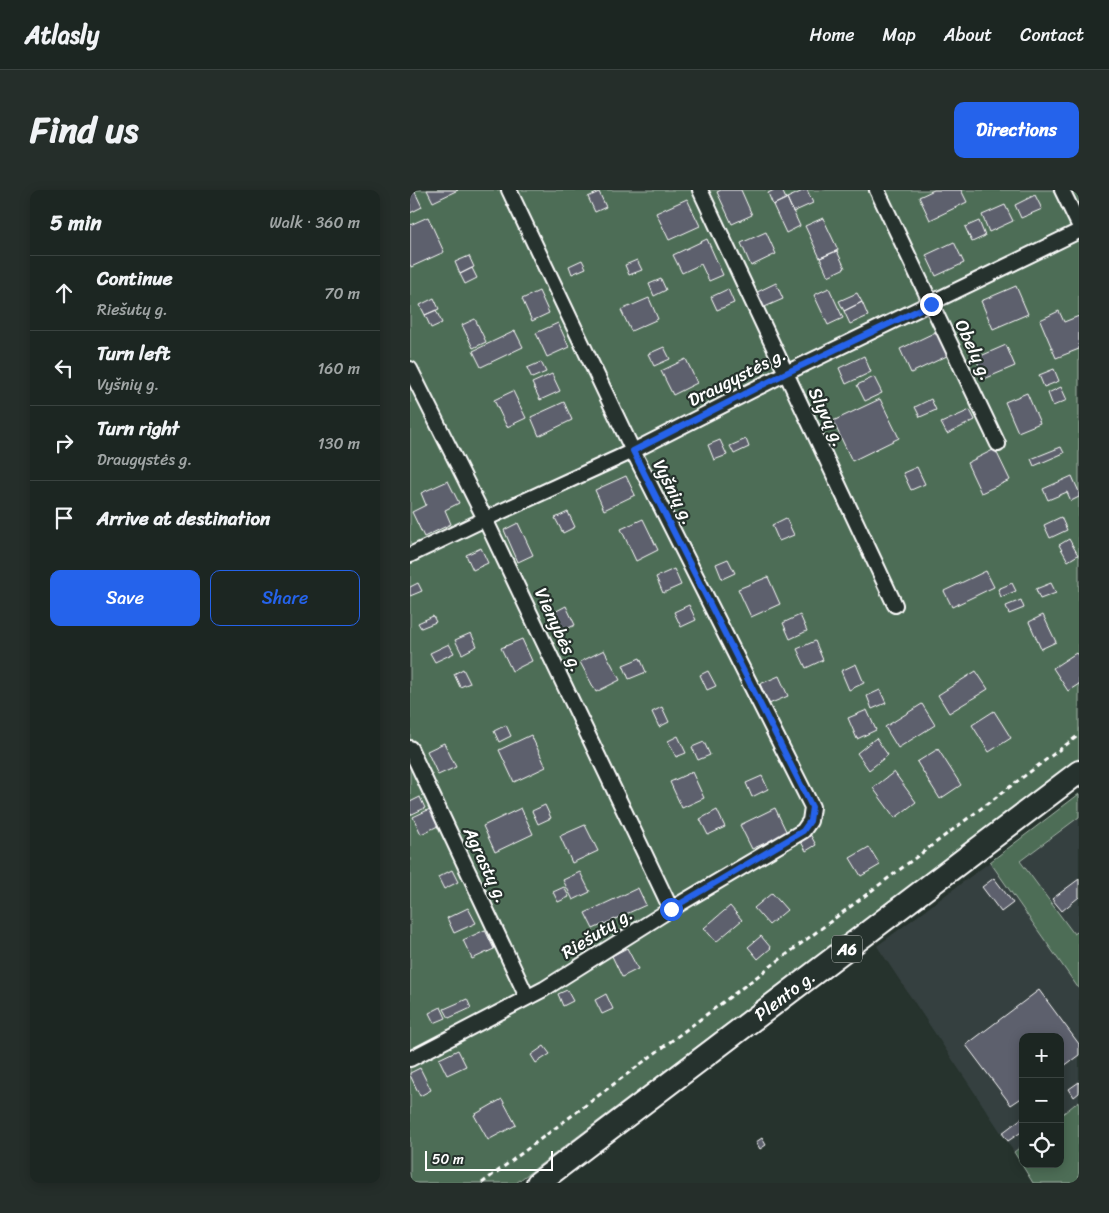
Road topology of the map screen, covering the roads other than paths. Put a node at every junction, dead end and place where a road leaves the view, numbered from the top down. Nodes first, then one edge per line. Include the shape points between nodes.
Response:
1 (509, 190) edge
2 (700, 190) edge
3 (877, 190) edge
4 (1062, 190) edge
5 (1079, 225) edge
6 (1079, 231) edge
7 (931, 304) junction
8 (410, 369) edge
9 (786, 373) junction
10 (998, 444) dead end
11 (633, 451) junction
12 (485, 519) junction
13 (410, 555) edge
14 (895, 605) dead end
15 (410, 748) edge
16 (1079, 772) edge
17 (812, 807) joint
18 (671, 909) junction
19 (527, 998) junction
20 (410, 1059) edge
21 (538, 1183) edge

1 - 11 street, Vyšnių g.
2 - 9 street, Slyvų g.
3 - 7 street, Obelų g.
4 - 5 street
6 - 7 street, Draugystės g.
7 - 9 street, Draugystės g.
7 - 10 street, Obelų g.
8 - 12 street, Vienybės g.
9 - 11 street, Draugystės g.
9 - 14 street, Slyvų g.
11 - 12 street, Draugystės g.
11 - 17 street, Vyšnių g.
12 - 13 street, Draugystės g.
12 - 18 street, Vienybės g.
15 - 19 street, Agrastų g.
16 - 21 highway, Plento g. / A6
17 - 18 street, Riešutų g. via 810,821 803,831
18 - 19 street, Riešutų g.
19 - 20 street, Riešutų g.

